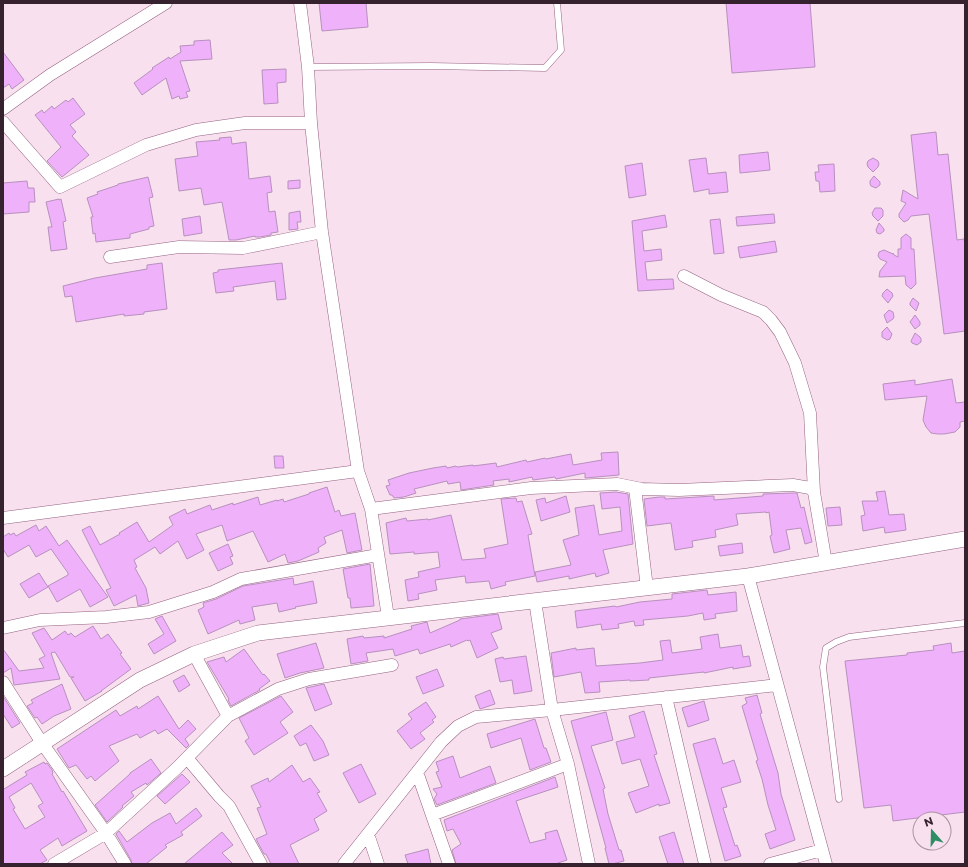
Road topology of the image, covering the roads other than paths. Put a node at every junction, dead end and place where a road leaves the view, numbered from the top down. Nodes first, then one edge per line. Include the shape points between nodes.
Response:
1 (166, 3) edge
2 (557, 3) edge
3 (298, 6) edge
4 (308, 67) junction
5 (3, 109) edge
6 (3, 122) edge
7 (311, 123) junction
8 (322, 232) junction
9 (110, 257) dead end
10 (684, 276) dead end
11 (358, 471) junction
12 (635, 488) junction
13 (814, 492) junction
14 (371, 509) junction
15 (3, 518) edge
16 (965, 539) edge
17 (378, 555) junction
18 (826, 563) junction
19 (748, 576) junction
20 (647, 588) junction
21 (535, 601) junction
22 (388, 617) junction
23 (965, 623) edge
24 (3, 628) edge
25 (194, 654) junction
26 (392, 665) dead end
27 (3, 682) edge
28 (777, 685) junction
29 (666, 698) junction
30 (552, 710) junction
31 (228, 716) junction
32 (42, 743) junction
33 (187, 758) junction
34 (568, 764) junction
35 (3, 769) edge
36 (417, 772) junction
37 (839, 798) dead end
38 (432, 815) junction
39 (106, 833) junction
40 (368, 834) junction
41 (822, 850) junction
42 (54, 864) edge
43 (125, 864) edge
44 (261, 864) edge
45 (344, 864) edge
46 (378, 864) edge
47 (449, 864) edge
48 (590, 864) edge
49 (705, 864) edge
50 (770, 864) edge
51 (826, 864) edge

1 - 5 street via 50,75
2 - 4 lane via 561,50 545,68
3 - 4 street
4 - 7 street
6 - 7 street via 60,187 146,145 196,130 245,123
7 - 8 street
8 - 9 street via 243,248 179,247
8 - 11 street
10 - 13 street via 763,312 780,332 795,364 810,412
11 - 14 street
11 - 15 street
12 - 13 street via 679,490 793,485 810,488
12 - 14 street via 617,484 530,488
12 - 20 street
13 - 18 street
14 - 17 street
16 - 18 street
17 - 22 street
17 - 24 street via 241,579 212,592 148,612 40,620
18 - 19 street
19 - 20 street
19 - 28 street
20 - 21 street
21 - 22 street
21 - 30 street
22 - 25 street via 258,634
23 - 37 lane via 849,637 826,648 823,667
25 - 31 street
25 - 32 street via 140,680
26 - 31 street via 309,679 278,689
27 - 32 street
28 - 29 street
28 - 41 street
29 - 30 street
29 - 49 street
30 - 34 street
30 - 36 street via 476,717 458,726 441,742
31 - 33 street
32 - 35 street
32 - 39 street
33 - 39 street
33 - 44 street via 229,806
34 - 38 street
34 - 48 street
36 - 38 street
36 - 40 street
38 - 47 street
39 - 42 street
39 - 43 street
40 - 45 street
40 - 46 street
41 - 50 street
41 - 51 street

